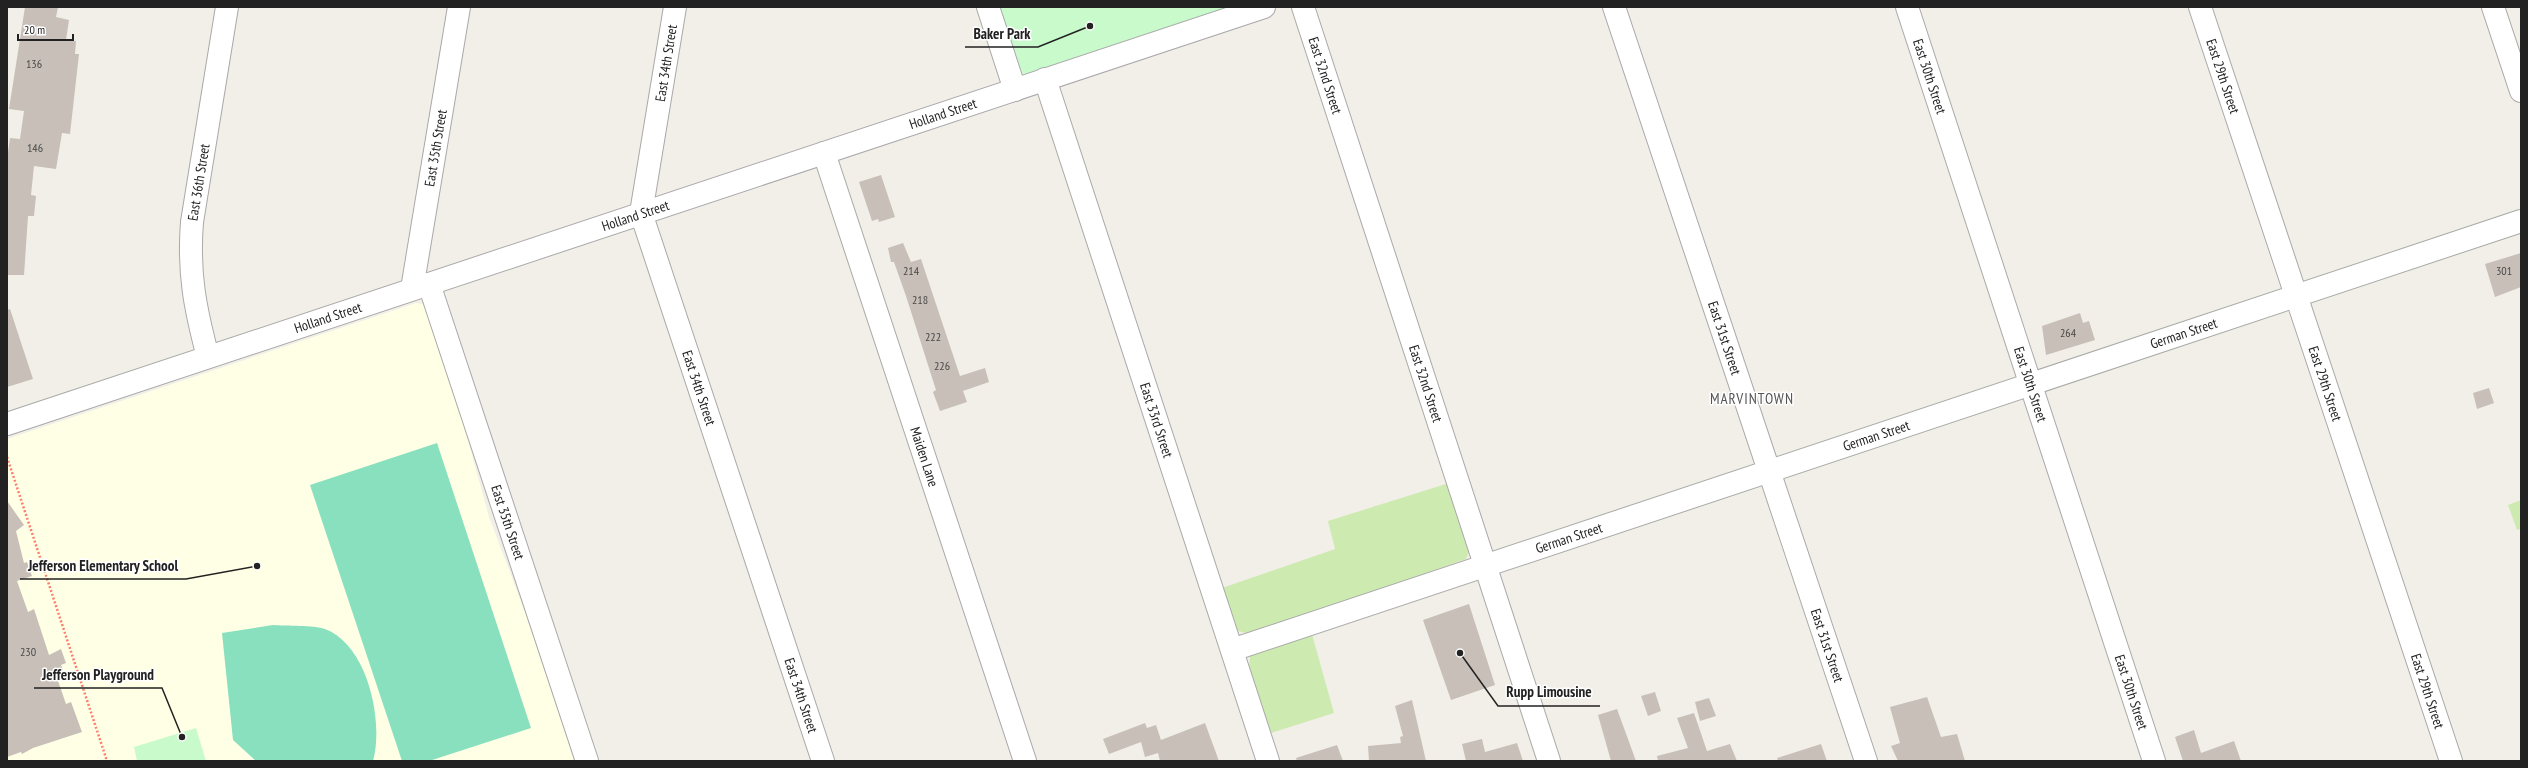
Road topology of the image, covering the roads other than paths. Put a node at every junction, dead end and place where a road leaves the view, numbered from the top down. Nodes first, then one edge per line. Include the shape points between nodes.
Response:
1 (228, 7) edge
2 (459, 7) edge
3 (675, 7) edge
4 (988, 7) edge
5 (1264, 7) edge
6 (1303, 7) edge
7 (1614, 7) edge
8 (1907, 7) edge
9 (2200, 7) edge
10 (2493, 7) edge
11 (1045, 79) junction
12 (1015, 90) junction
13 (2521, 91) edge
14 (824, 152) junction
15 (641, 213) junction
16 (2521, 221) edge
17 (421, 286) junction
18 (2296, 295) junction
19 (208, 356) junction
20 (2031, 382) junction
21 (7, 424) edge
22 (1768, 470) junction
23 (1486, 564) junction
24 (1232, 650) junction
25 (587, 761) edge
26 (823, 761) edge
27 (1025, 761) edge
28 (1268, 761) edge
29 (1548, 761) edge
30 (1866, 761) edge
31 (2154, 761) edge
32 (2451, 761) edge

1 - 19 street, East 36th Street via 192,222 190,249 194,300
2 - 17 street, East 35th Street
3 - 15 street, East 34th Street
4 - 12 street
5 - 11 street, Holland Street
6 - 23 street, East 32nd Street
7 - 22 street, East 31st Street
8 - 20 street, East 30th Street
9 - 18 street, East 29th Street
10 - 13 street
11 - 12 street, Holland Street
11 - 24 street, East 33rd Street
12 - 14 street, Holland Street
14 - 15 street, Holland Street
14 - 27 street, Maiden Lane
15 - 17 street, Holland Street
15 - 26 street, East 34th Street
16 - 18 street, German Street
17 - 19 street, Holland Street
17 - 25 street, East 35th Street
18 - 20 street, German Street
18 - 32 street, East 29th Street
19 - 21 street, Holland Street
20 - 22 street, German Street
20 - 31 street, East 30th Street
22 - 23 street, German Street
22 - 30 street, East 31st Street
23 - 24 street, German Street
23 - 29 street, East 32nd Street
24 - 28 street, East 33rd Street

